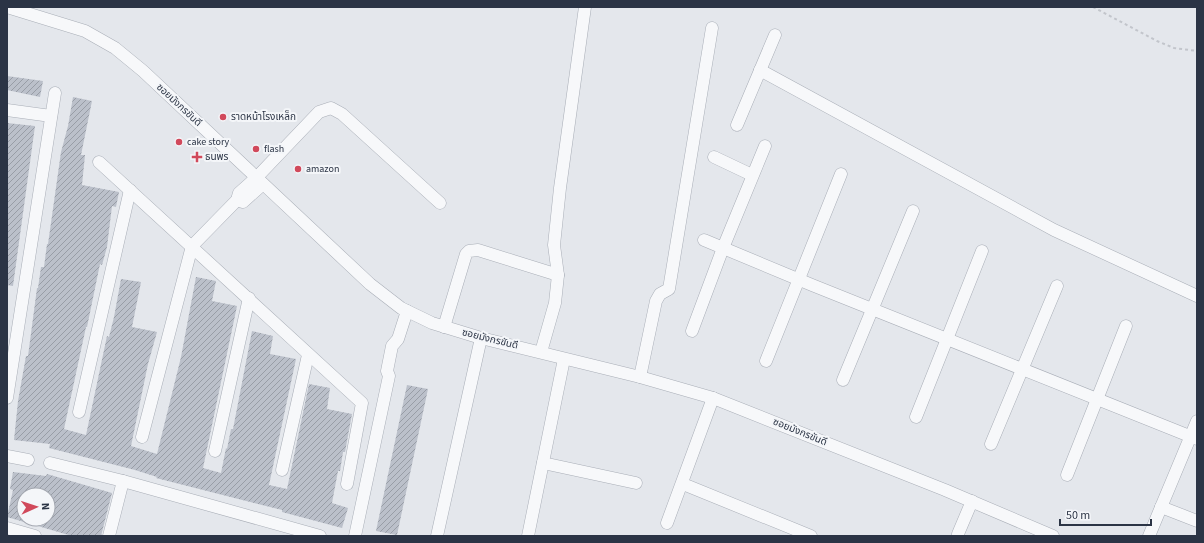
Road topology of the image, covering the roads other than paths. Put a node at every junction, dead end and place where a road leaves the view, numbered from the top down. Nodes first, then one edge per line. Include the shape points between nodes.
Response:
1 (7, 7) edge
2 (585, 7) edge
3 (712, 28) dead end
4 (775, 35) dead end
5 (760, 70) junction
6 (55, 93) dead end
7 (7, 110) edge
8 (51, 116) junction
9 (737, 125) dead end
10 (765, 146) dead end
11 (714, 156) dead end
12 (99, 162) dead end
13 (841, 174) dead end
14 (752, 175) junction
15 (260, 181) junction
16 (130, 190) junction
17 (440, 202) dead end
18 (913, 211) dead end
19 (704, 240) dead end
20 (192, 246) junction
21 (723, 248) junction
22 (982, 251) dead end
23 (558, 275) junction
24 (797, 279) junction
25 (1058, 286) dead end
26 (1197, 296) edge
27 (249, 298) junction
28 (874, 309) junction
29 (407, 311) junction
30 (1126, 326) dead end
31 (444, 327) junction
32 (692, 331) dead end
33 (481, 338) junction
34 (947, 338) junction
35 (541, 352) junction
36 (308, 355) junction
37 (564, 359) junction
38 (766, 361) dead end
39 (1021, 369) junction
40 (640, 377) junction
41 (843, 380) dead end
42 (7, 398) edge
43 (713, 398) junction
44 (1096, 400) junction
45 (79, 412) dead end
46 (916, 417) dead end
47 (1197, 421) edge
48 (142, 437) dead end
49 (1193, 438) edge
50 (991, 444) dead end
51 (215, 451) dead end
52 (7, 456) edge
53 (28, 460) dead end
54 (50, 463) dead end
55 (543, 463) junction
56 (282, 470) dead end
57 (1066, 475) dead end
58 (123, 481) junction
59 (636, 483) dead end
60 (346, 484) dead end
61 (682, 484) junction
62 (972, 501) junction
63 (1161, 507) junction
64 (1197, 521) edge
65 (667, 523) dead end
66 (7, 528) edge
67 (958, 534) dead end
68 (35, 536) edge
69 (109, 536) edge
70 (320, 536) edge
71 (355, 536) edge
72 (437, 536) edge
73 (528, 536) edge
74 (811, 536) edge
75 (1054, 536) edge
76 (1149, 536) edge

1 - 15 street, ซอยมังกรขันดี via 85,31 115,48
2 - 23 street via 559,195 554,245
3 - 40 street via 670,289 660,294 656,301
4 - 5 street
5 - 9 street
5 - 26 street via 1054,230
6 - 8 street
7 - 8 street
8 - 42 street
10 - 14 street
11 - 14 street
12 - 16 street
13 - 24 street
14 - 21 street
15 - 17 street via 319,112 331,108 342,114
15 - 20 street via 244,202 237,200
15 - 29 street, ซอยมังกรขันดี via 370,284
16 - 20 street
16 - 45 street
18 - 28 street
19 - 21 street
20 - 27 street
20 - 48 street
21 - 24 street
21 - 32 street
22 - 34 street
23 - 31 street via 478,250 469,251
23 - 35 street via 555,303
24 - 28 street
24 - 38 street
25 - 39 street
27 - 36 street
27 - 51 street
28 - 34 street
28 - 41 street
29 - 31 street, ซอยมังกรขันดี
29 - 71 street via 398,339 392,346 387,371 389,376
30 - 44 street
31 - 33 street, ซอยมังกรขันดี
33 - 35 street, ซอยมังกรขันดี
33 - 72 street
34 - 39 street
34 - 46 street
35 - 37 street, ซอยมังกรขันดี
36 - 56 street
36 - 60 street via 362,403
37 - 40 street, ซอยมังกรขันดี
37 - 55 street
39 - 44 street
39 - 50 street
40 - 43 street, ซอยมังกรขันดี
43 - 61 street
43 - 62 street, ซอยมังกรขันดี
44 - 49 street
44 - 57 street
47 - 49 street
49 - 63 street
52 - 53 street
54 - 58 street
55 - 59 street
55 - 73 street
58 - 69 street
58 - 70 street
61 - 65 street
61 - 74 street
62 - 67 street
62 - 75 street, ซอยมังกรขันดี
63 - 64 street
63 - 76 street
66 - 68 street

